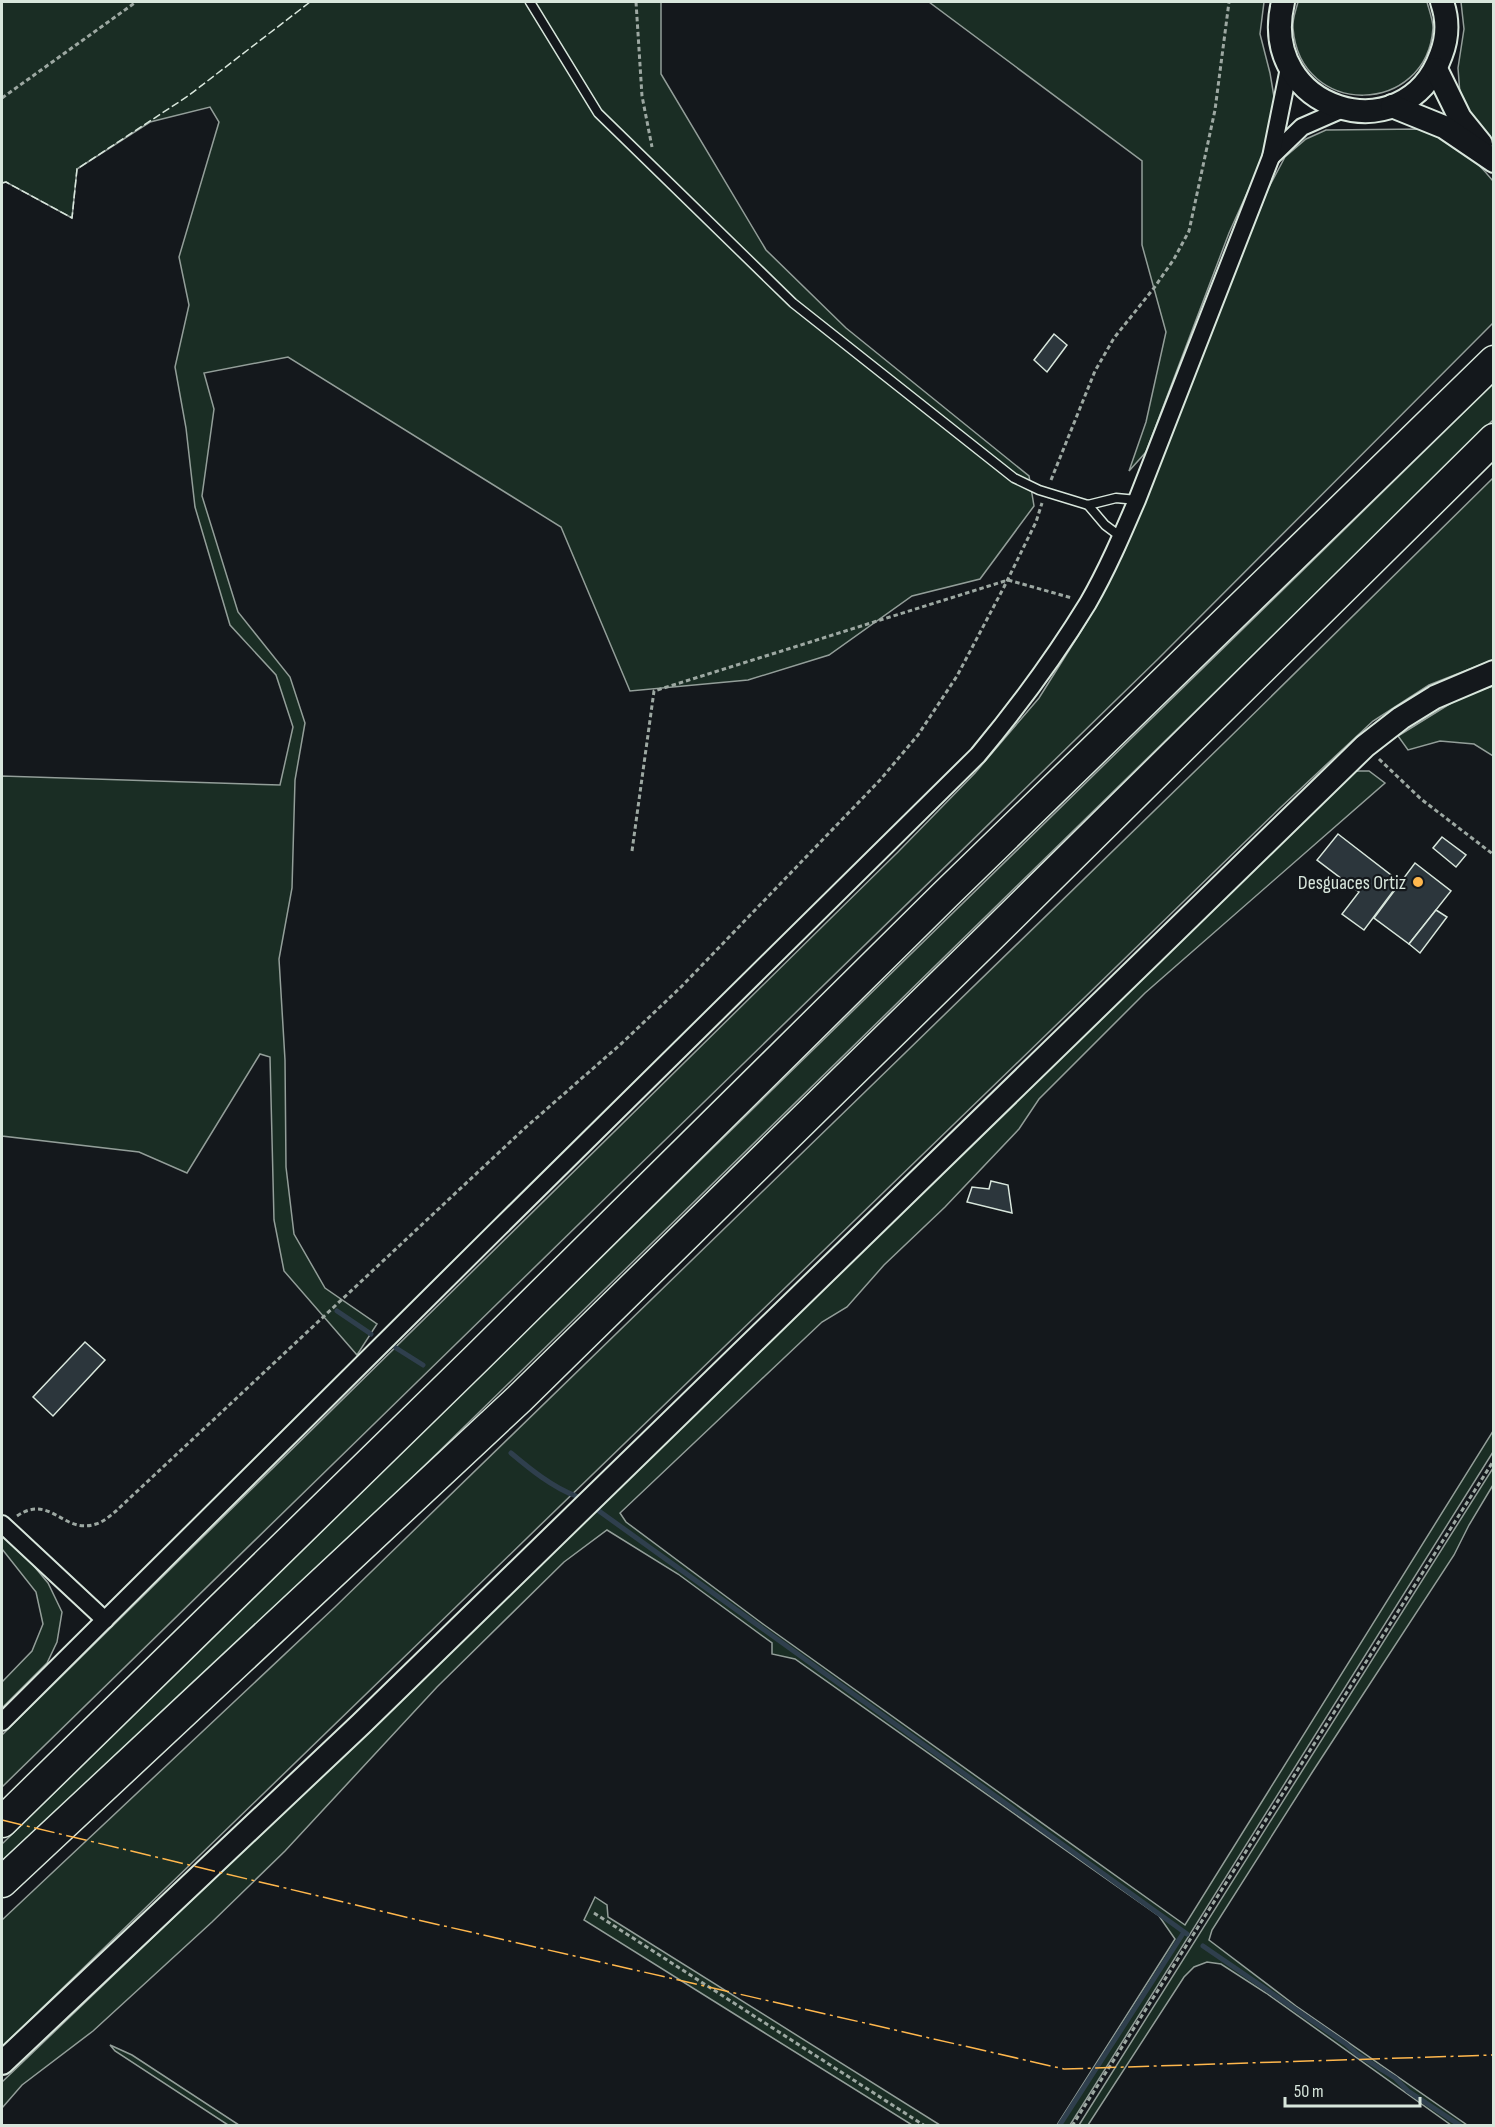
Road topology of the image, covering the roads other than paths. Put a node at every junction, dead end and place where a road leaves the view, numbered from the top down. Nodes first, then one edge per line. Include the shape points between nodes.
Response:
1 (530, 2) edge
2 (1283, 2) edge
3 (1442, 2) edge
4 (1289, 68) junction
5 (1436, 69) junction
6 (1392, 106) junction
7 (1343, 109) junction
8 (1271, 158) junction
9 (1494, 160) edge
10 (1494, 355) edge
11 (1494, 361) edge
12 (1462, 391) junction
13 (1494, 439) edge
14 (1137, 500) junction
15 (1088, 505) junction
16 (1121, 537) junction
17 (1494, 672) edge
18 (3, 1525) edge
19 (105, 1620) junction
20 (2, 1722) edge
21 (2, 1821) edge
22 (2, 1882) edge
23 (2, 2063) edge

1 - 15 lane via 598,113 793,303 1014,478
2 - 4 street via 1278,25
3 - 5 street via 1446,42
4 - 7 street via 1303,86
4 - 8 street
5 - 6 street via 1425,85
5 - 9 street via 1460,118
6 - 7 street via 1368,111
6 - 9 street via 1444,127
7 - 8 street via 1302,127
8 - 14 street
10 - 12 highway
11 - 12 highway
12 - 21 highway
13 - 22 highway via 519,1399
14 - 15 lane via 1116,498
14 - 16 street
15 - 16 lane
16 - 19 street via 1088,602 1021,704 978,755
17 - 23 street via 1435,697 1365,746 361,1724
18 - 19 street
19 - 20 street

